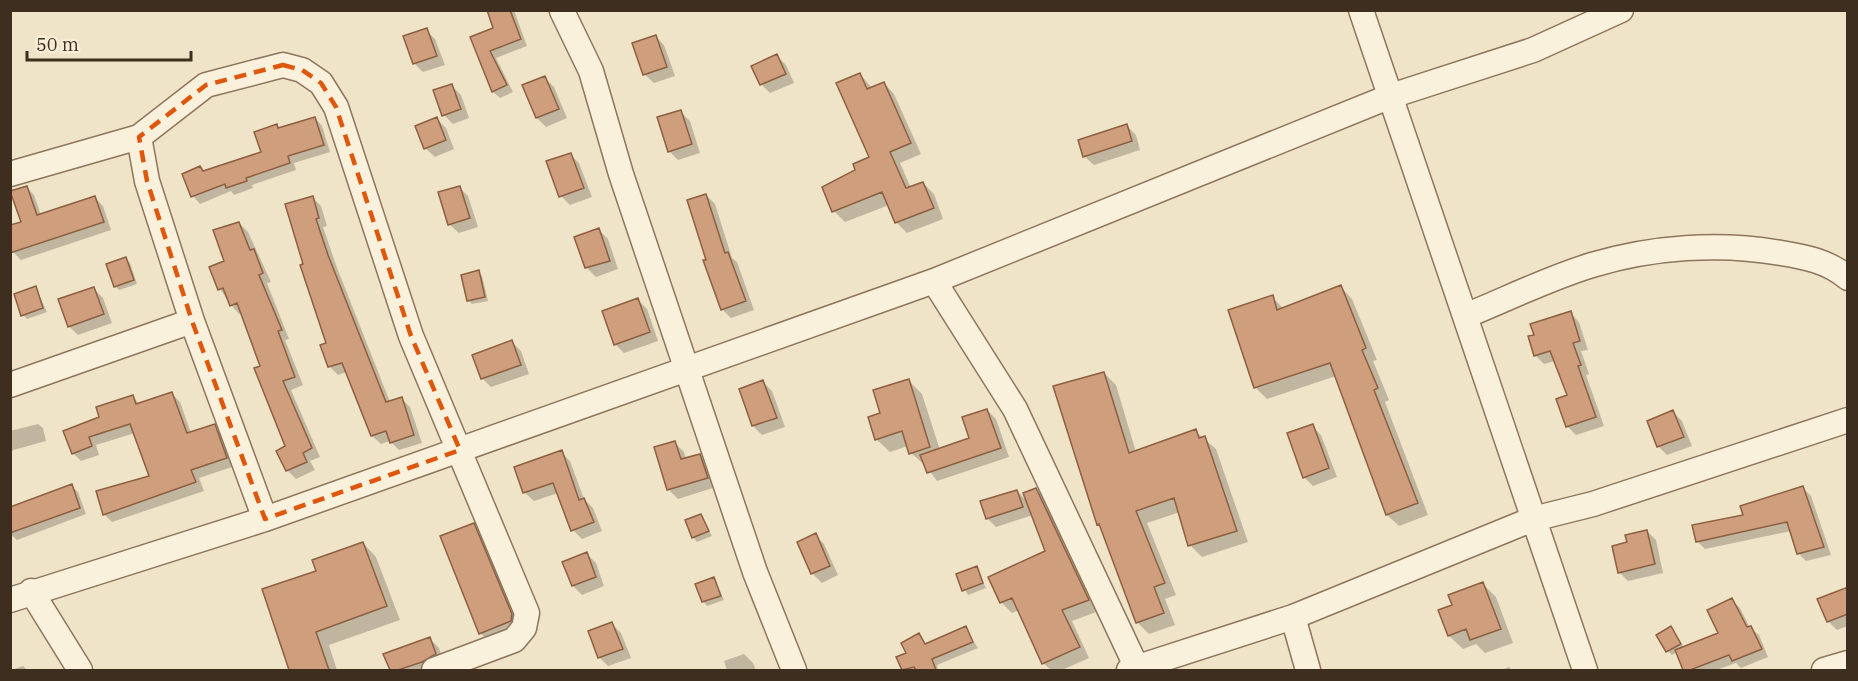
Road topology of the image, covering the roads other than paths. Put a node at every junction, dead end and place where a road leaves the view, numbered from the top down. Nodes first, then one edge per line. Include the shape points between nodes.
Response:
1 (562, 10) edge
2 (1360, 10) edge
3 (1621, 10) edge
4 (1391, 96) junction
5 (140, 137) junction
6 (10, 174) edge
7 (1848, 278) edge
8 (934, 281) junction
9 (1465, 316) junction
10 (192, 321) junction
11 (687, 371) junction
12 (10, 385) edge
13 (1848, 420) edge
14 (460, 450) junction
15 (265, 519) junction
16 (1533, 519) junction
17 (21, 596) edge
18 (1293, 617) junction
19 (1848, 663) edge
20 (1133, 669) edge
21 (80, 670) edge
22 (434, 670) edge
23 (794, 670) edge
24 (1308, 670) edge
25 (1585, 670) edge
26 (1824, 670) edge

1 - 11 street via 591,71
2 - 4 street
3 - 4 street via 1533,50
4 - 8 street
4 - 9 street
5 - 6 street
5 - 10 street via 147,181
5 - 14 street via 206,85 283,65 302,70 321,83 336,107 411,336
7 - 9 street via 1817,260 1752,248 1639,253 1590,266
8 - 11 street
8 - 20 street via 1015,409
9 - 16 street
10 - 12 street
10 - 15 street
11 - 14 street
11 - 23 street via 754,572
13 - 16 street via 1593,504
14 - 15 street
14 - 22 street via 527,613 524,628 514,640
15 - 17 street
16 - 18 street
16 - 25 street
17 - 21 street
18 - 20 street
18 - 24 street
19 - 26 street

